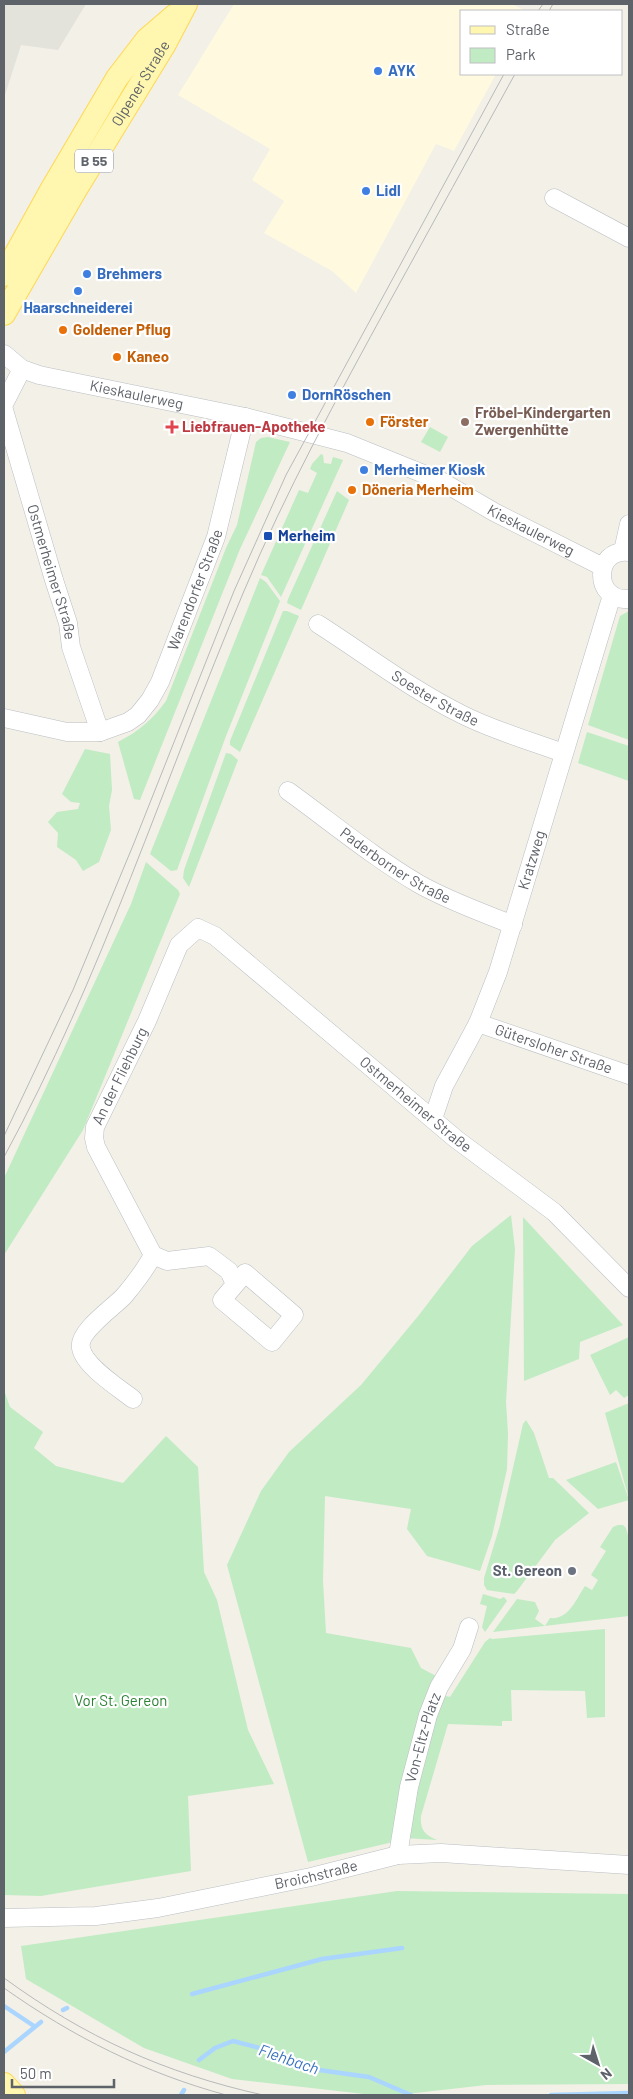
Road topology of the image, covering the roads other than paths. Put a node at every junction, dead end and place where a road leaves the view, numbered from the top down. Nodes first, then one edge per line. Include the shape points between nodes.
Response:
1 (185, 6) edge
2 (554, 198) dead end
3 (629, 238) edge
4 (11, 251) edge
5 (4, 275) edge
6 (4, 314) edge
7 (4, 354) edge
8 (22, 369) junction
9 (4, 404) edge
10 (4, 410) edge
11 (244, 417) junction
12 (629, 524) edge
13 (626, 551) edge
14 (603, 567) junction
15 (621, 597) edge
16 (318, 624) dead end
17 (4, 718) edge
18 (100, 732) junction
19 (563, 753) junction
20 (288, 791) dead end
21 (513, 925) junction
22 (198, 928) joint
23 (478, 1023) junction
24 (629, 1075) edge
25 (433, 1119) junction
26 (153, 1255) junction
27 (235, 1284) dead end
28 (629, 1288) edge
29 (133, 1400) dead end
30 (469, 1627) dead end
31 (398, 1855) junction
32 (629, 1865) edge
33 (4, 1918) edge

1 - 4 main road, Olpener Straße / B 55 via 147,39 117,78
1 - 6 main road, Olpener Straße / B 55
2 - 3 street
4 - 5 main road, Olpener Straße / B 55
7 - 8 street, Kieskaulerweg
8 - 9 street
8 - 11 street, Kieskaulerweg
10 - 18 street, Ostmerheimer Straße via 68,622 71,647
11 - 14 street, Kieskaulerweg via 347,443 419,471
11 - 18 street, Warendorfer Straße via 216,537 160,682 138,715
12 - 13 street
13 - 14 street via 614,554
14 - 15 street via 602,580 606,589
15 - 19 street, Kratzweg
16 - 19 street, Soester Straße via 464,716
17 - 18 street, Warendorfer Straße via 67,732
19 - 21 street, Kratzweg
20 - 21 street, Paderborner Straße via 419,884 462,906
21 - 23 street, Kratzweg
22 - 25 street, Ostmerheimer Straße via 215,936
22 - 26 street, An der Fliehburg via 179,945 147,1022 96,1127 94,1138
23 - 24 street, Gütersloher Straße
23 - 25 street, Kratzweg via 444,1086
25 - 28 street, Ostmerheimer Straße via 554,1212
26 - 27 street via 167,1261 209,1256 229,1271
26 - 29 street via 134,1283 82,1338 80,1348 89,1363
30 - 31 street, Von-Eltz-Platz via 462,1649 439,1687 428,1715 409,1787
31 - 32 street, Broichstraße via 440,1853
31 - 33 street, Broichstraße via 311,1877 158,1908 96,1916

